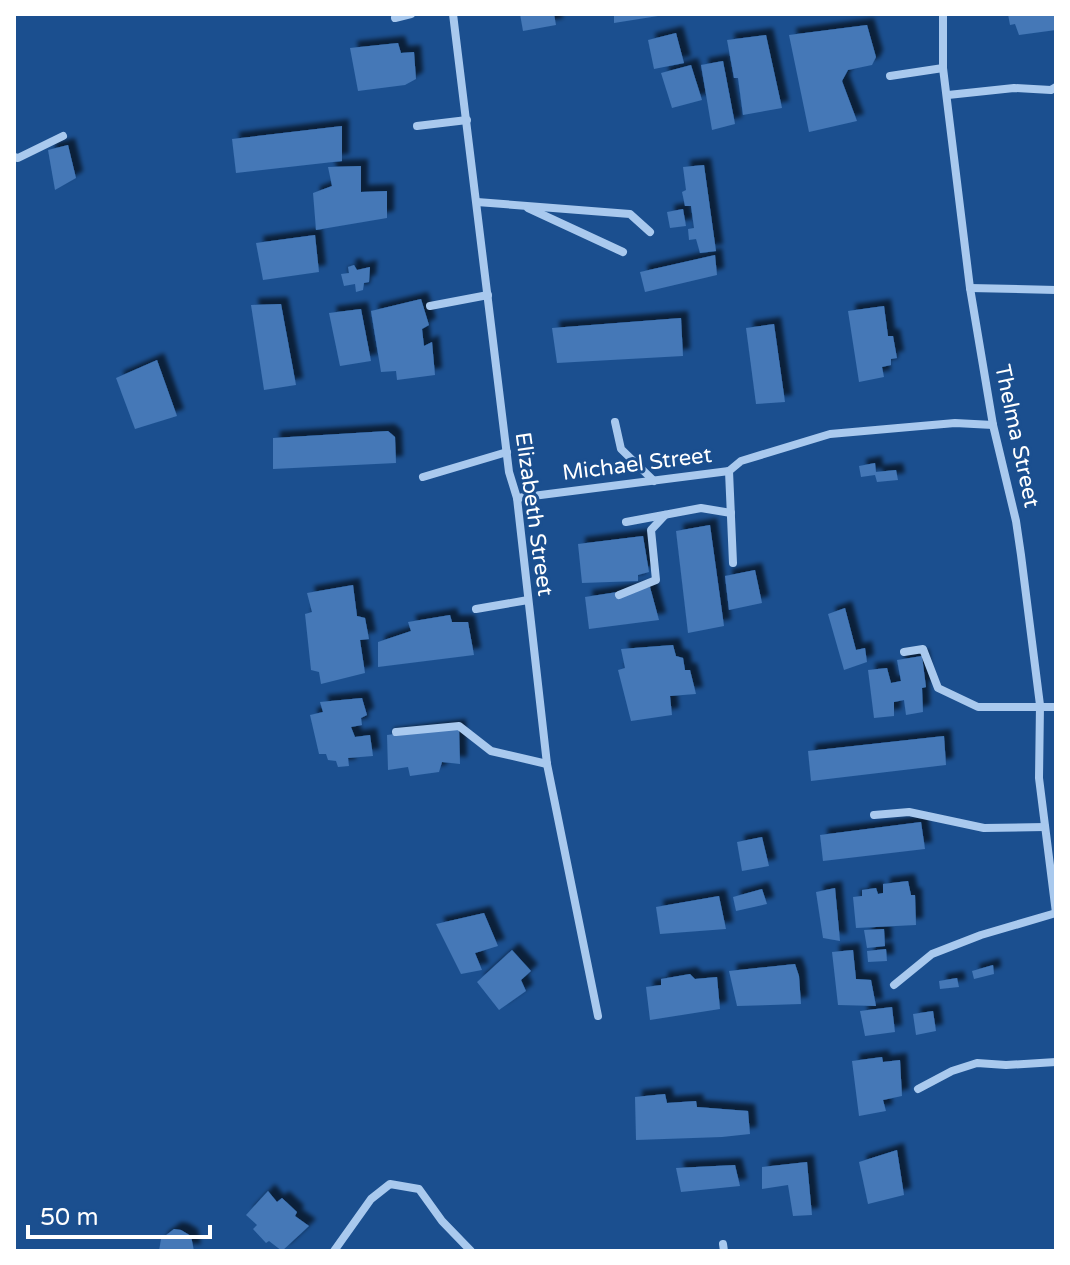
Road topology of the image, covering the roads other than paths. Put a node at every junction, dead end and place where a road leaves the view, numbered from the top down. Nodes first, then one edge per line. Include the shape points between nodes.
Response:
1 (411, 14) edge
2 (453, 14) edge
3 (943, 14) edge
4 (395, 18) dead end
5 (943, 68) junction
6 (890, 76) dead end
7 (1056, 87) edge
8 (948, 95) junction
9 (467, 120) junction
10 (417, 126) dead end
11 (63, 136) dead end
12 (14, 157) edge
13 (477, 202) junction
14 (523, 206) junction
15 (650, 232) dead end
16 (623, 252) dead end
17 (970, 288) junction
18 (1056, 290) edge
19 (488, 295) junction
20 (430, 306) dead end
21 (615, 422) dead end
22 (993, 425) junction
23 (507, 452) junction
24 (729, 471) junction
25 (423, 477) dead end
26 (654, 481) junction
27 (517, 498) junction
28 (731, 513) junction
29 (665, 515) junction
30 (626, 522) dead end
31 (733, 563) dead end
32 (619, 595) dead end
33 (528, 600) junction
34 (476, 609) dead end
35 (904, 652) dead end
36 (1040, 705) junction
37 (1056, 707) edge
38 (396, 732) dead end
39 (547, 764) junction
40 (874, 815) dead end
41 (1045, 827) junction
42 (1056, 913) edge
43 (894, 985) dead end
44 (598, 1016) dead end
45 (1056, 1062) edge
46 (918, 1089) dead end
47 (334, 1251) edge
48 (471, 1251) edge

1 - 4 street
2 - 9 street, Elizabeth Street
3 - 5 street, Thelma Street
5 - 6 street
5 - 8 street, Thelma Street
7 - 8 street
8 - 17 street, Thelma Street
9 - 10 street
9 - 13 street, Elizabeth Street
11 - 12 street
13 - 14 street
13 - 19 street, Elizabeth Street
14 - 15 street via 630,214
14 - 16 street
17 - 18 street
17 - 22 street, Thelma Street
19 - 20 street
19 - 23 street, Elizabeth Street
21 - 26 street via 621,449
22 - 24 street, Michael Street via 955,423 830,434 741,461
22 - 36 street, Thelma Street via 1016,521
23 - 25 street
23 - 27 street, Elizabeth Street
24 - 26 street, Michael Street
24 - 28 street
26 - 27 street, Michael Street
27 - 33 street, Elizabeth Street
28 - 29 street via 701,508
28 - 31 street
29 - 30 street
29 - 32 street via 651,530 656,580
33 - 34 street
33 - 39 street, Elizabeth Street
35 - 36 street via 923,649 938,688 978,707
36 - 37 street
36 - 41 street, Thelma Street
38 - 39 street via 459,726 491,751
39 - 44 street, Elizabeth Street
40 - 41 street via 909,812 984,828
41 - 42 street, Thelma Street
42 - 43 street via 932,954
45 - 46 street via 977,1063
47 - 48 street via 371,1199 390,1184 419,1189

